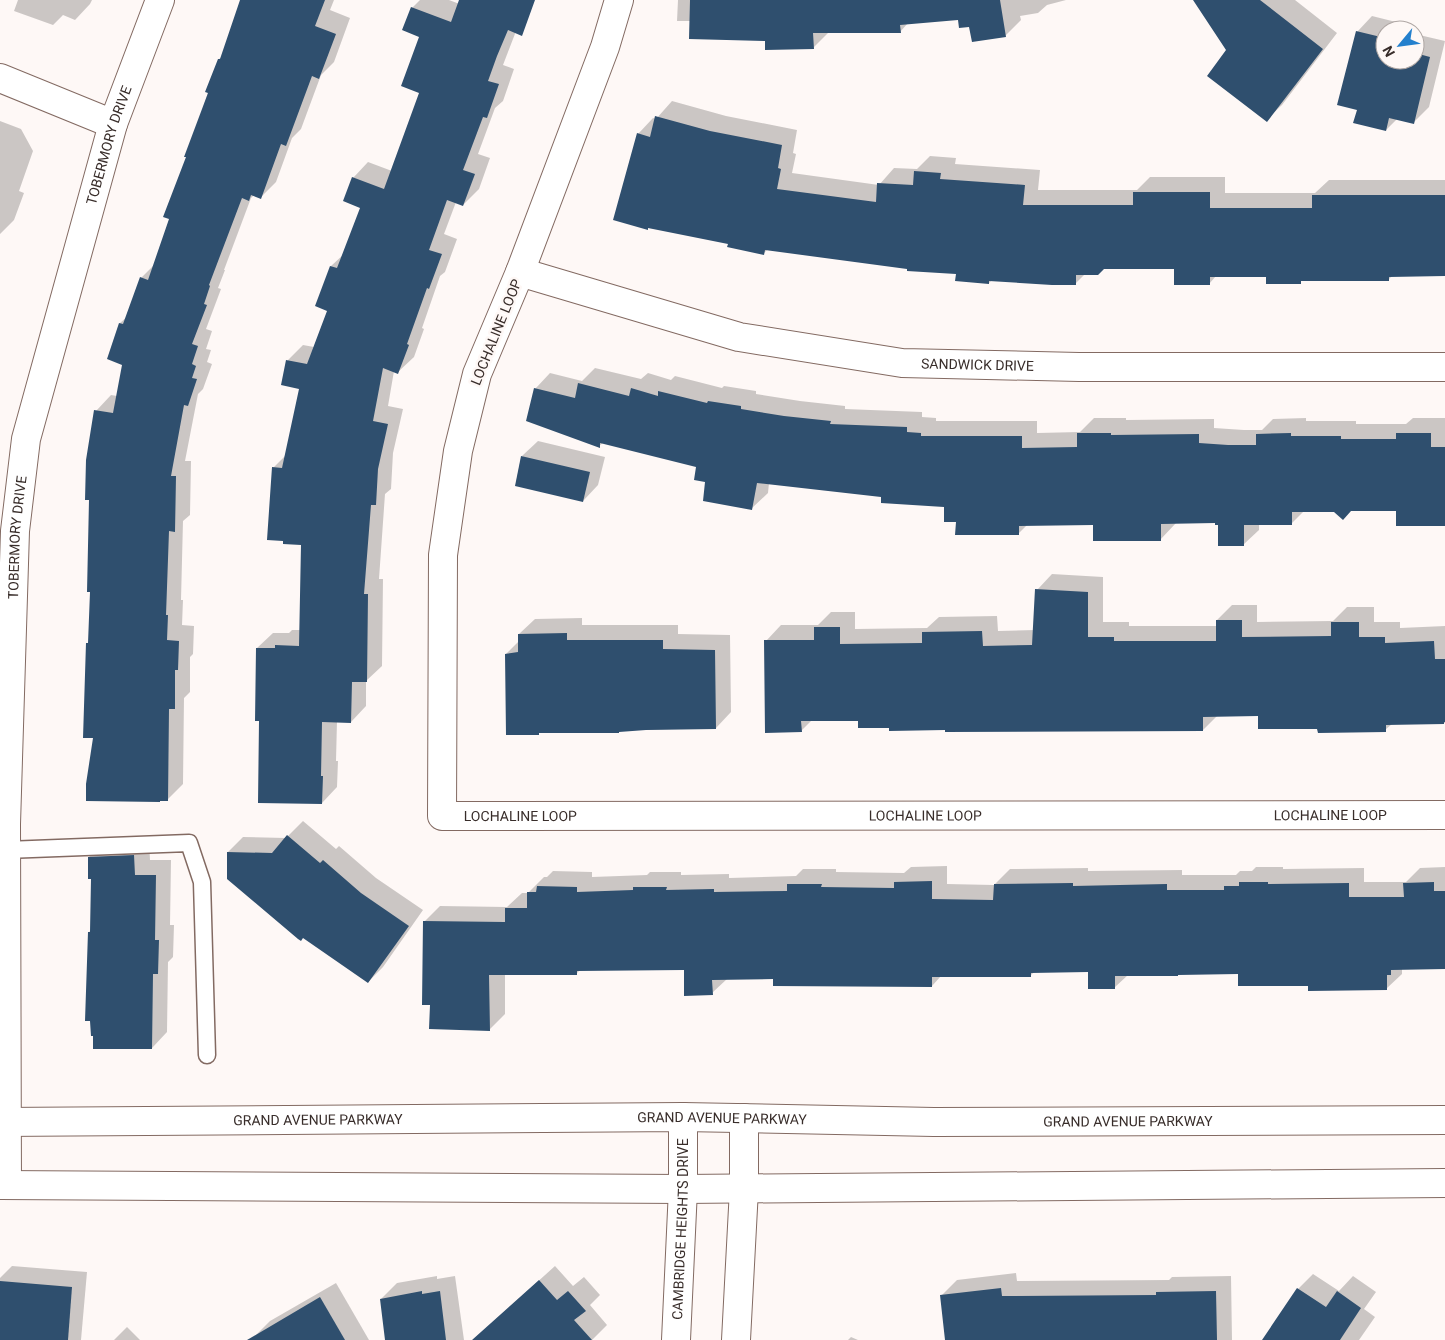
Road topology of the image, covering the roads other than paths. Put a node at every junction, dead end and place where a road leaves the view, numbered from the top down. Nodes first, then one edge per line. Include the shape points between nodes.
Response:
1 (160, 0) edge
2 (619, 0) edge
3 (0, 78) edge
4 (113, 124) junction
5 (520, 272) junction
6 (1445, 367) edge
7 (1445, 815) edge
8 (4, 832) edge
9 (208, 1055) dead end
10 (683, 1117) junction
11 (744, 1118) junction
12 (1445, 1120) edge
13 (3, 1122) edge
14 (1445, 1184) edge
15 (4, 1185) edge
16 (683, 1189) junction
17 (744, 1189) junction
18 (676, 1340) edge
19 (736, 1340) edge

1 - 4 street, TOBERMORY DRIVE
2 - 5 street, LOCHALINE LOOP via 605,47
3 - 4 street
4 - 8 street, TOBERMORY DRIVE via 26,439 15,531
5 - 6 street, SANDWICK DRIVE via 739,337 902,363 1079,368
5 - 7 street, LOCHALINE LOOP via 477,374 458,451 443,555 442,816
8 - 9 lane via 189,843 202,882
8 - 13 street, TOBERMORY DRIVE
10 - 11 street, GRAND AVENUE PARKWAY
10 - 13 street, GRAND AVENUE PARKWAY
10 - 16 street, CAMBRIDGE HEIGHTS DRIVE
11 - 12 street, GRAND AVENUE PARKWAY via 934,1122
11 - 17 street
13 - 15 street, TOBERMORY DRIVE
14 - 17 street
15 - 16 street
16 - 17 street
16 - 18 street, CAMBRIDGE HEIGHTS DRIVE
17 - 19 street

